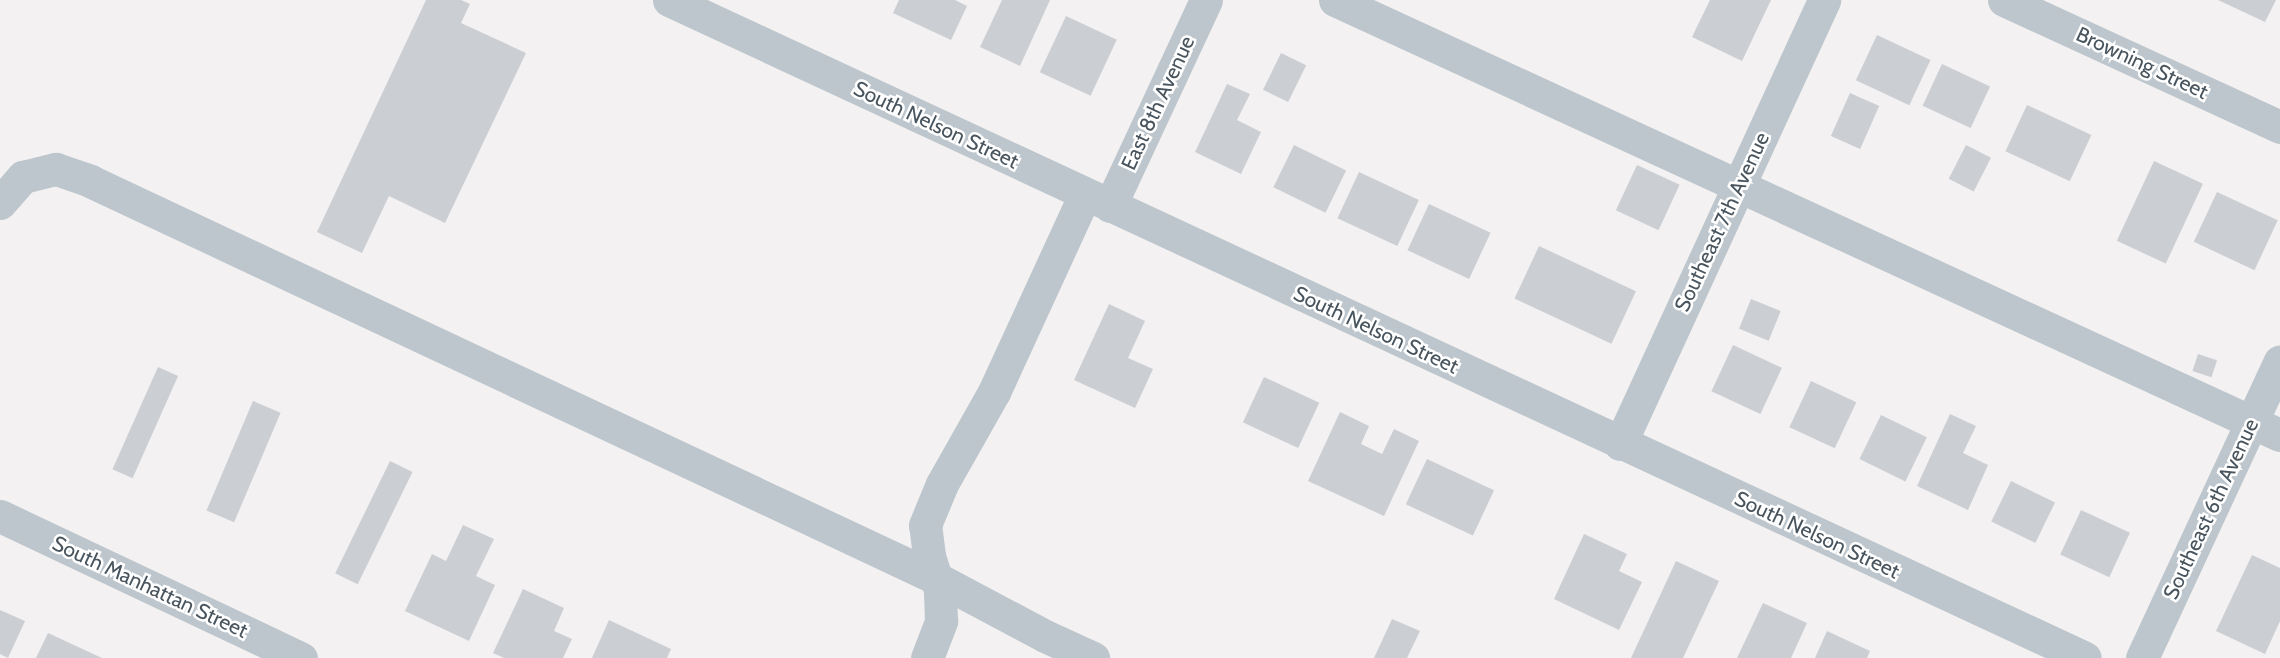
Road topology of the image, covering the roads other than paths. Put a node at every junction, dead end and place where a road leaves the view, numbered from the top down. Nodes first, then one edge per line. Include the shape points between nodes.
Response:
1 (669, 0) edge
2 (1206, 0) edge
3 (1335, 0) edge
4 (1824, 0) edge
5 (2004, 0) edge
6 (2280, 127) edge
7 (1738, 186) junction
8 (1098, 200) junction
9 (0, 202) edge
10 (2280, 361) edge
11 (2266, 429) edge
12 (1620, 444) junction
13 (0, 516) edge
14 (936, 578) junction
15 (301, 658) edge
16 (927, 658) edge
17 (1093, 658) edge
18 (2085, 658) edge
19 (2142, 658) edge

1 - 8 street, South Nelson Street
2 - 8 street, East 8th Avenue
3 - 7 street
4 - 7 street, Southeast 7th Avenue
5 - 6 street, Browning Street
7 - 11 street
7 - 12 street, Southeast 7th Avenue
8 - 12 street, South Nelson Street
8 - 14 street, East 8th Avenue via 942,484 925,525
9 - 14 street via 23,177 56,169 90,181
10 - 11 street, Southeast 6th Avenue
11 - 19 street, Southeast 6th Avenue
12 - 18 street, South Nelson Street
13 - 15 street, South Manhattan Street
14 - 16 street, East 8th Avenue via 941,621
14 - 17 street

